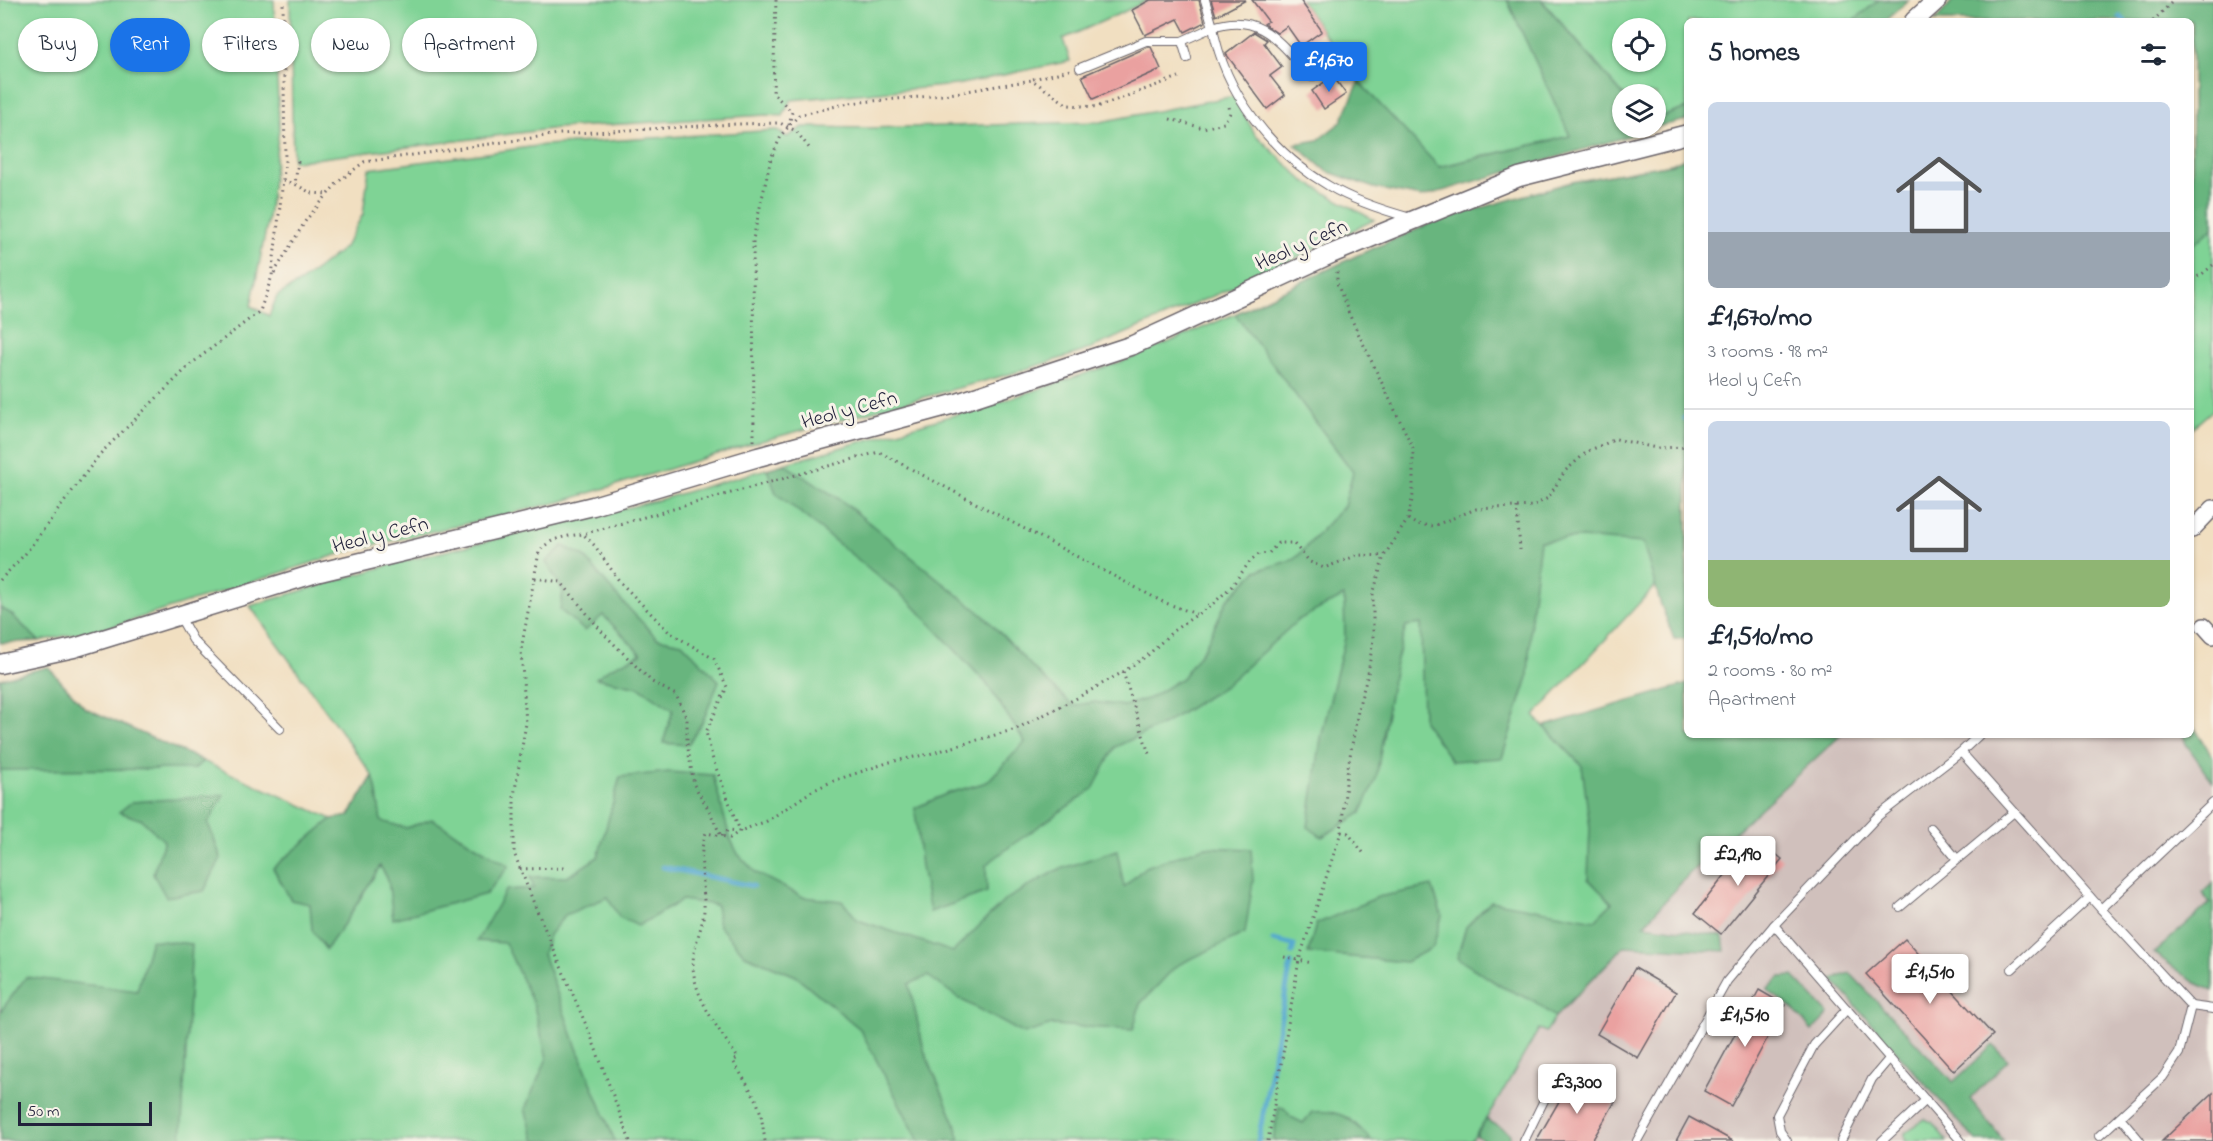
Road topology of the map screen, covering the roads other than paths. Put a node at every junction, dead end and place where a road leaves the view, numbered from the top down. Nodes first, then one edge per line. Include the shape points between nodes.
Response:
1 (1205, 0) edge
2 (1937, 0) edge
3 (1917, 18) edge
4 (1212, 27) junction
5 (1182, 41) junction
6 (1187, 58) dead end
7 (1080, 68) road end
8 (1312, 77) dead end
9 (1684, 135) edge
10 (1415, 219) junction
11 (2213, 509) edge
12 (2194, 528) edge
13 (180, 617) junction
14 (0, 664) edge
15 (280, 729) dead end
16 (1975, 738) edge
17 (1961, 752) junction
18 (2213, 803) edge
19 (2014, 812) junction
20 (1931, 828) dead end
21 (1957, 859) junction
22 (2090, 897) junction
23 (1900, 907) dead end
24 (2101, 909) junction
25 (1774, 925) junction
26 (2012, 969) dead end
27 (2191, 1006) junction
28 (1847, 1009) junction
29 (2213, 1009) edge
30 (1889, 1059) junction
31 (1552, 1084) dead end
32 (1926, 1100) junction
33 (2120, 1117) junction
34 (2099, 1136) dead end
35 (1524, 1141) edge
36 (1638, 1141) edge
37 (1787, 1141) edge
38 (1841, 1141) edge
39 (1883, 1141) edge
40 (1961, 1141) edge
41 (2140, 1141) edge

1 - 4 lane
2 - 3 street
4 - 5 lane
4 - 8 lane via 1239,21 1255,25 1270,34
4 - 10 lane via 1216,48 1235,89 1266,133 1287,154 1328,186 1351,198
5 - 6 lane
5 - 7 lane via 1146,41
9 - 10 street, Heol y Cefn via 1520,177
10 - 13 street, Heol y Cefn via 1133,345 954,404 593,506 320,572
11 - 12 street
13 - 14 street, Heol y Cefn via 74,648
13 - 15 lane via 193,640
16 - 17 lane
17 - 19 lane
17 - 25 lane via 1878,816
18 - 24 lane
19 - 21 lane
19 - 22 lane
20 - 21 lane
21 - 23 lane
22 - 24 lane
22 - 26 lane
24 - 27 lane
25 - 28 lane
25 - 36 lane via 1727,981
27 - 29 lane
27 - 33 lane via 2179,1053 2163,1077
28 - 30 lane
28 - 37 lane via 1814,1045 1777,1115
30 - 32 lane
30 - 38 lane via 1872,1079
31 - 35 lane
32 - 39 lane
32 - 40 lane
33 - 34 lane
33 - 41 lane

